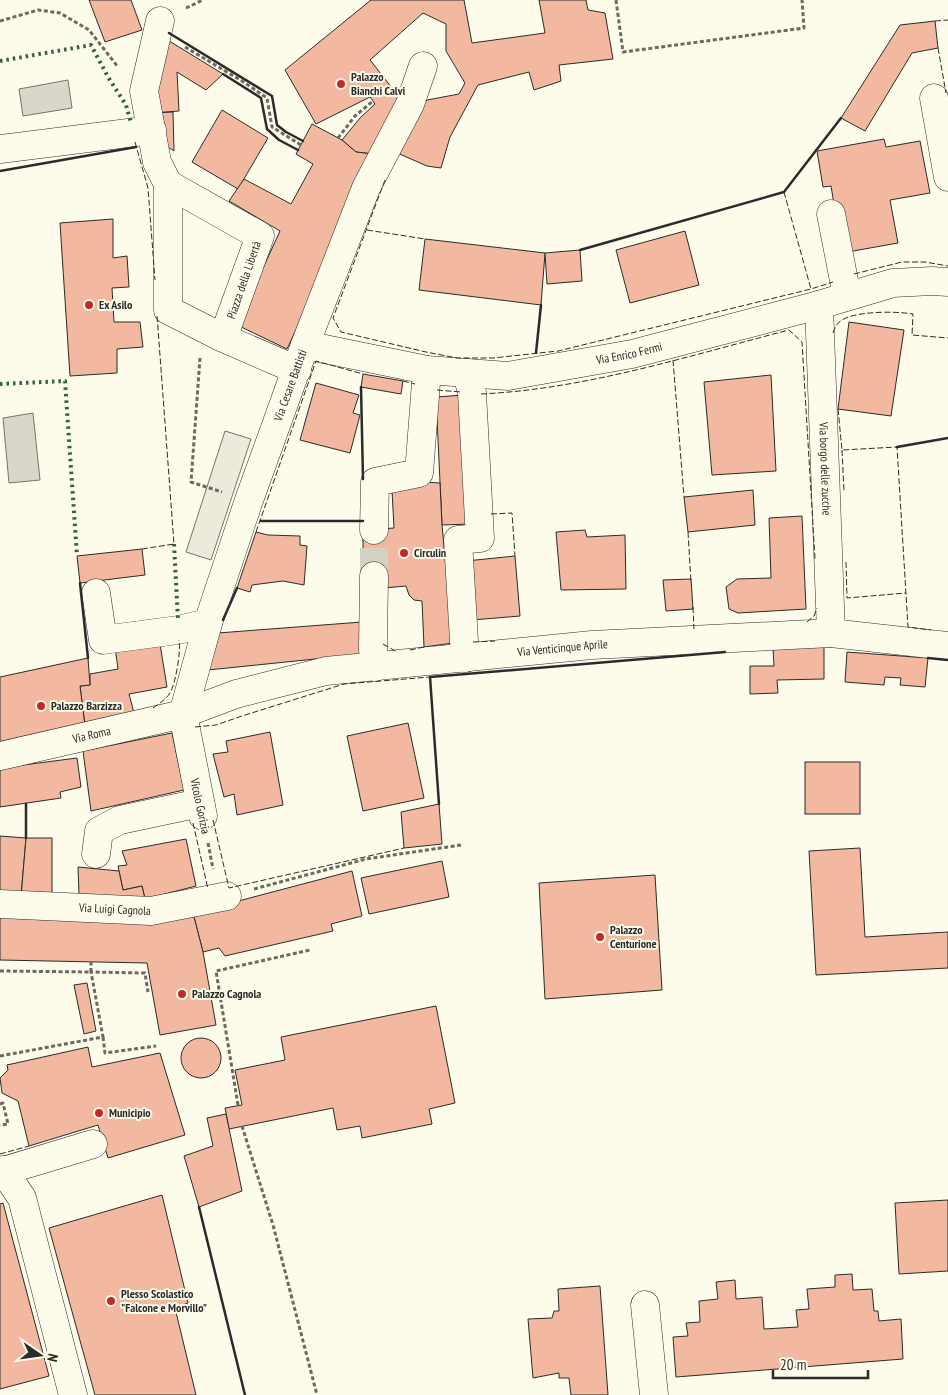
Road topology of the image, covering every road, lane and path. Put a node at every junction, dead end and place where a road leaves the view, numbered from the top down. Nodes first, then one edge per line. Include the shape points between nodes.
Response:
1 (616, 0) edge
2 (802, 0) edge
3 (0, 21) edge
4 (158, 27) joint
5 (423, 66) dead end
6 (144, 91) junction
7 (934, 98) dead end
8 (373, 101) dead end
9 (152, 130) junction
10 (338, 138) dead end
11 (300, 145) dead end
12 (0, 150) edge
13 (948, 177) edge
14 (168, 184) junction
15 (830, 214) dead end
16 (948, 282) edge
17 (847, 296) junction
18 (819, 304) junction
19 (213, 333) junction
20 (301, 358) junction
21 (427, 370) junction
22 (467, 373) junction
23 (249, 500) junction
24 (374, 530) tunnel mouth
25 (374, 576) tunnel mouth
26 (96, 593) dead end
27 (208, 623) junction
28 (831, 633) junction
29 (948, 646) edge
30 (465, 658) junction
31 (375, 666) junction
32 (183, 714) junction
33 (0, 756) edge
34 (201, 810) junction
35 (461, 845) dead end
36 (96, 854) dead end
37 (223, 897) junction
38 (0, 904) edge
39 (310, 950) dead end
40 (91, 962) dead end
41 (0, 971) edge
42 (91, 972) junction
43 (148, 992) dead end
44 (103, 1037) junction
45 (156, 1046) dead end
46 (0, 1056) edge
47 (0, 1104) edge
48 (238, 1106) dead end
49 (0, 1125) edge
50 (242, 1126) dead end
51 (93, 1144) dead end
52 (2, 1171) edge
53 (646, 1305) dead end
54 (73, 1395) edge
55 (317, 1395) edge
56 (654, 1395) edge

1 - 2 path via 623,52 804,28
3 - 6 path via 38,10 60,13 89,30 125,77
4 - 6 street
4 - 11 path via 267,98 272,127
5 - 20 street, Via Cesare Battisti via 410,104 366,188
6 - 9 street
7 - 13 street
8 - 10 path via 355,116
9 - 12 street
9 - 14 street via 157,162
14 - 19 street via 168,310
14 - 19 street, Piazza della Libertà via 260,236
15 - 17 street
16 - 17 street, Via Enrico Fermi via 893,283
17 - 18 street, Via Enrico Fermi
18 - 22 street, Via Enrico Fermi via 632,354 508,376
18 - 28 street, Via borgo delle zucche
19 - 20 street
19 - 23 path via 191,482
20 - 21 street, Via Enrico Fermi
20 - 23 street, Via Cesare Battisti
21 - 22 street, Via Enrico Fermi
21 - 24 street via 419,473 375,482
22 - 30 street via 472,393 480,538 458,540
23 - 27 street, Via Cesare Battisti
25 - 31 street
26 - 27 street via 103,640
27 - 32 street, Via Cesare Battisti
28 - 29 street, Via Venticinque Aprile
28 - 30 street, Via Venticinque Aprile via 592,645
30 - 31 street, Via Venticinque Aprile
31 - 32 street, Via Venticinque Aprile via 326,671 236,694
32 - 33 street, Via Roma
32 - 34 street, Vicolo Gorizia
34 - 36 street via 120,820 99,831
34 - 37 path, Vicolo Gorizia
35 - 37 path via 366,859
37 - 38 street, Via Luigi Cagnola via 151,911
39 - 48 path via 216,971
40 - 42 path
41 - 42 path
42 - 43 path via 145,973
42 - 44 path
44 - 45 path via 104,1053
44 - 46 path
47 - 49 path via 3,1103 8,1124
50 - 55 path via 273,1225
51 - 52 street
52 - 54 street via 22,1198
53 - 56 street

